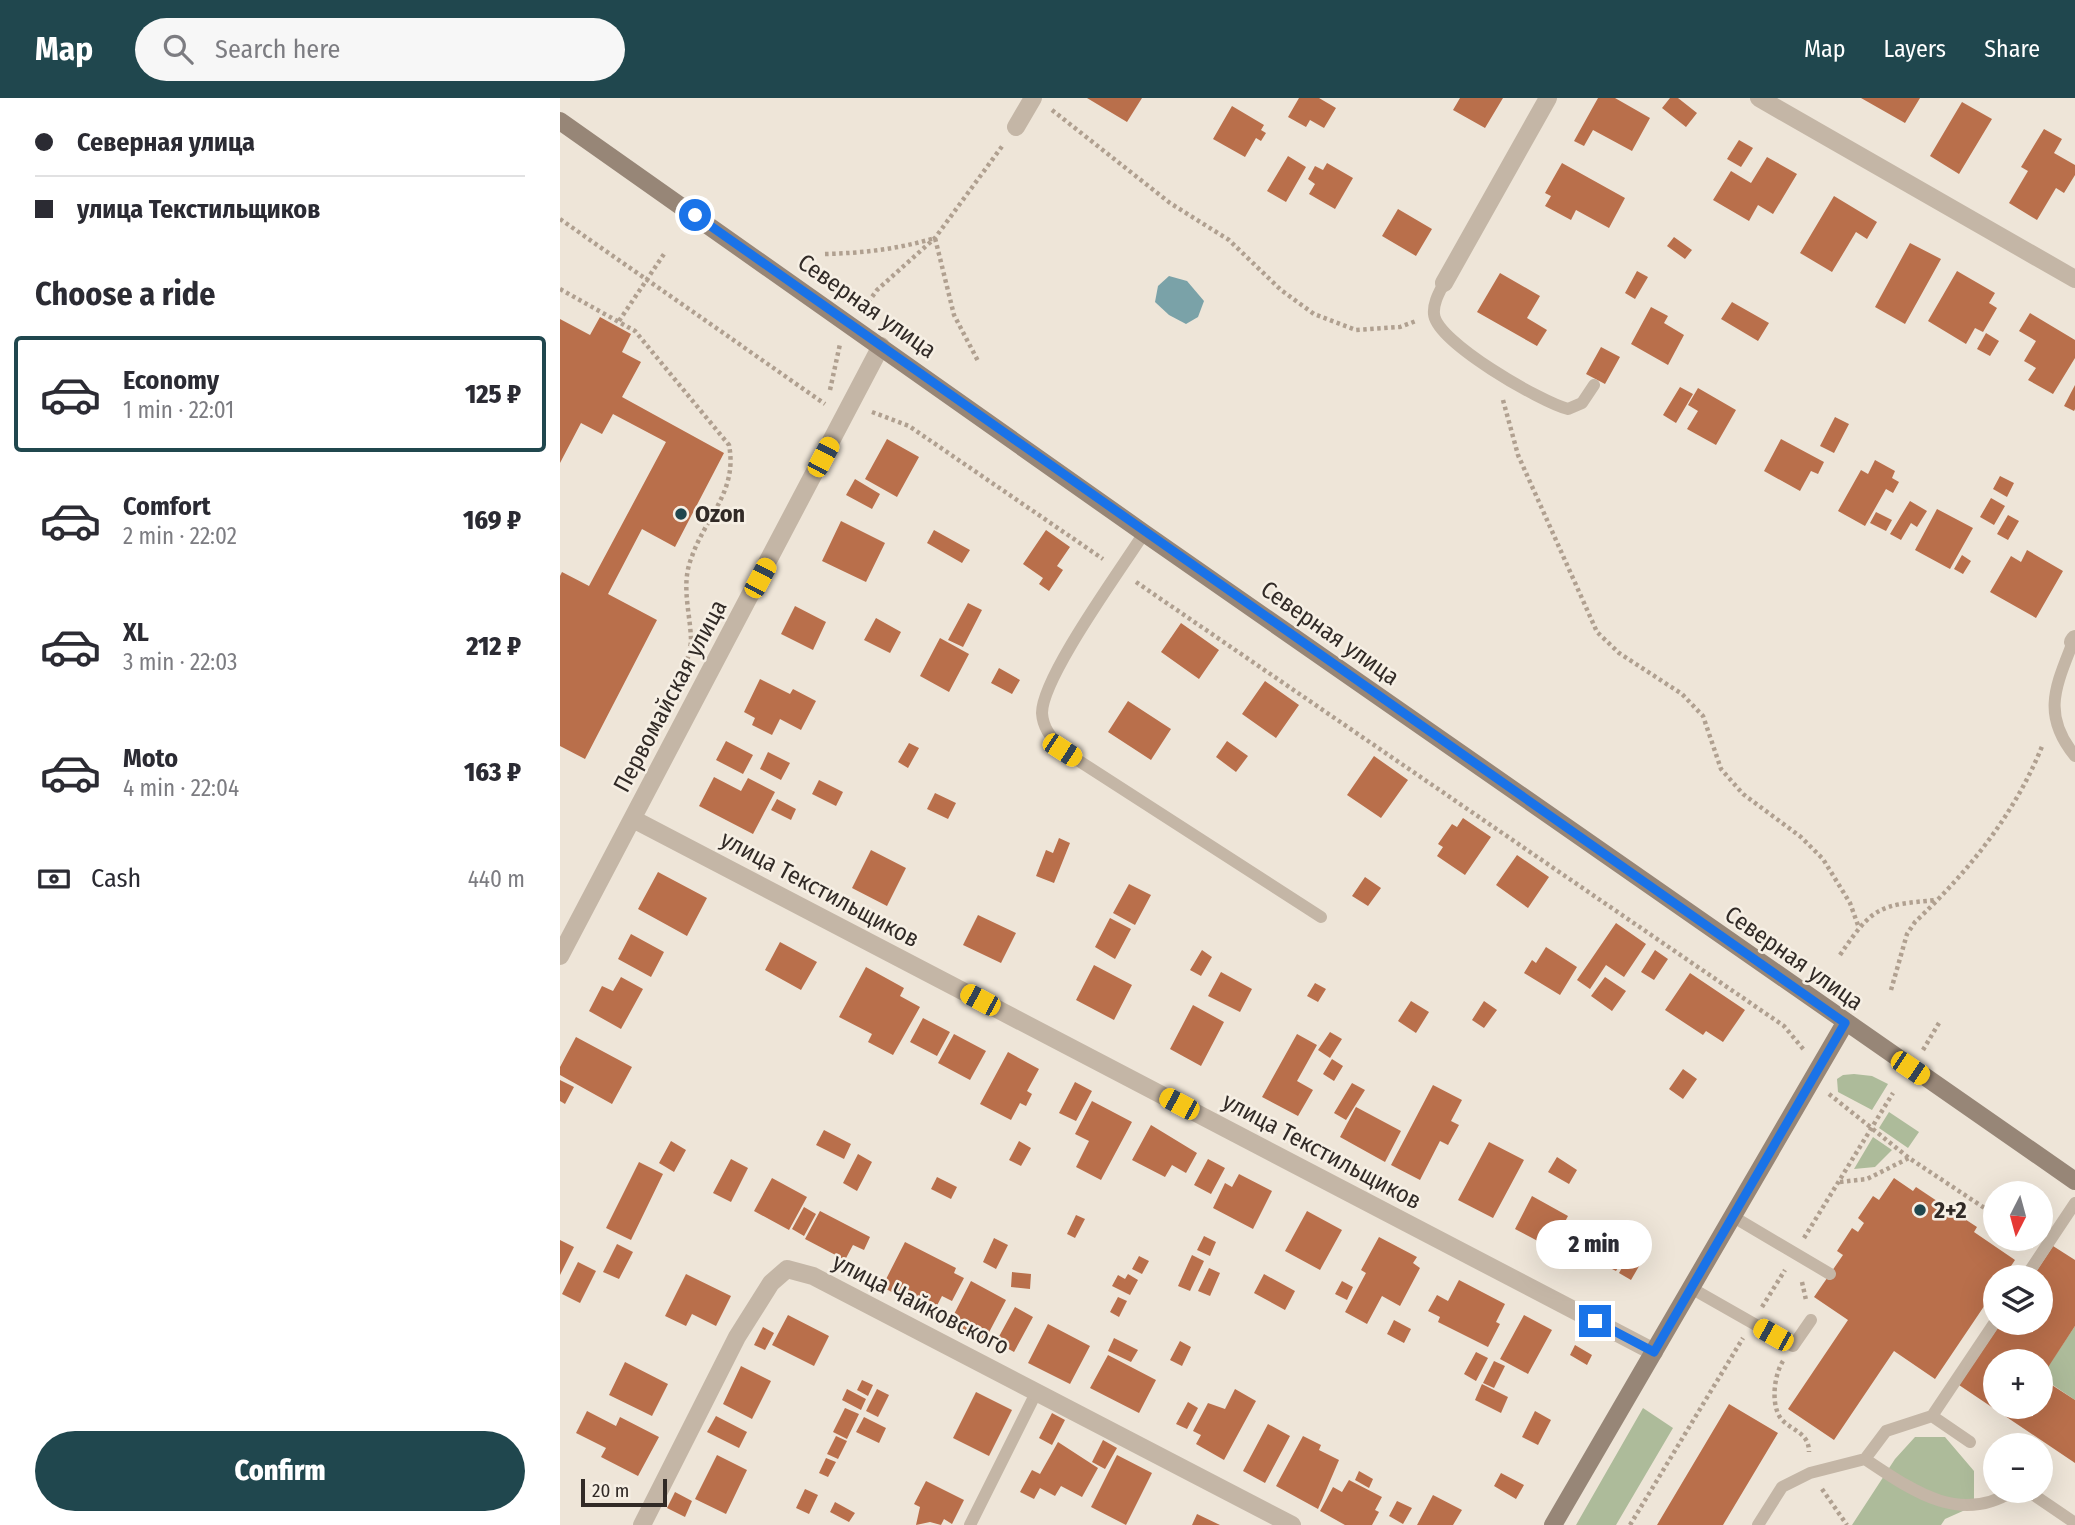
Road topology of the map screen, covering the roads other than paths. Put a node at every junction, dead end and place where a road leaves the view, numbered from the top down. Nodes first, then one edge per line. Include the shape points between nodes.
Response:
1 (1548, 98) edge
2 (1759, 98) edge
3 (1040, 102) edge
4 (560, 121) edge
5 (1017, 127) road end
6 (2075, 279) edge
7 (1444, 283) joint
8 (881, 346) junction
9 (1594, 384) dead end
10 (1144, 533) junction
11 (2074, 640) edge
12 (2075, 756) edge
13 (633, 819) junction
14 (1321, 917) dead end
15 (560, 956) edge
16 (1845, 1023) junction
17 (2075, 1181) edge
18 (2075, 1203) edge
19 (1732, 1216) junction
20 (2034, 1265) edge
21 (1830, 1274) dead end
22 (1691, 1288) junction
23 (1811, 1320) road end
24 (1986, 1335) edge
25 (1654, 1352) junction
26 (1037, 1391) junction
27 (1932, 1416) junction
28 (1970, 1442) dead end
29 (1865, 1459) junction
30 (2000, 1503) edge
31 (2046, 1503) edge
32 (2075, 1523) edge
33 (642, 1525) edge
34 (970, 1525) edge
35 (1292, 1525) edge
36 (1553, 1525) edge
37 (1758, 1525) edge

1 - 7 street
2 - 6 street
3 - 5 street
4 - 8 main road, Северная улица
7 - 9 lane via 1435,300 1434,316 1443,332 1495,373 1568,409 1581,403
8 - 10 main road, Северная улица
8 - 13 street, Первомайская улица
10 - 14 lane via 1059,667 1042,711 1046,732 1062,750
10 - 16 main road, Северная улица
11 - 12 lane via 2054,692 2054,718 2063,742
13 - 15 street, Первомайская улица
13 - 25 street, улица Текстильщиков
16 - 17 main road, Северная улица
16 - 19 main road
18 - 20 lane
19 - 21 lane
19 - 22 main road
22 - 23 lane via 1793,1346
22 - 25 main road
24 - 27 lane
25 - 36 main road
26 - 33 street, улица Чайковского via 813,1276 787,1269 771,1283 737,1336
26 - 34 lane
26 - 35 street, улица Чайковского
27 - 28 lane
27 - 29 lane via 1886,1431
29 - 30 lane via 1933,1504 1969,1515
29 - 37 lane via 1810,1473 1782,1487
31 - 32 lane

